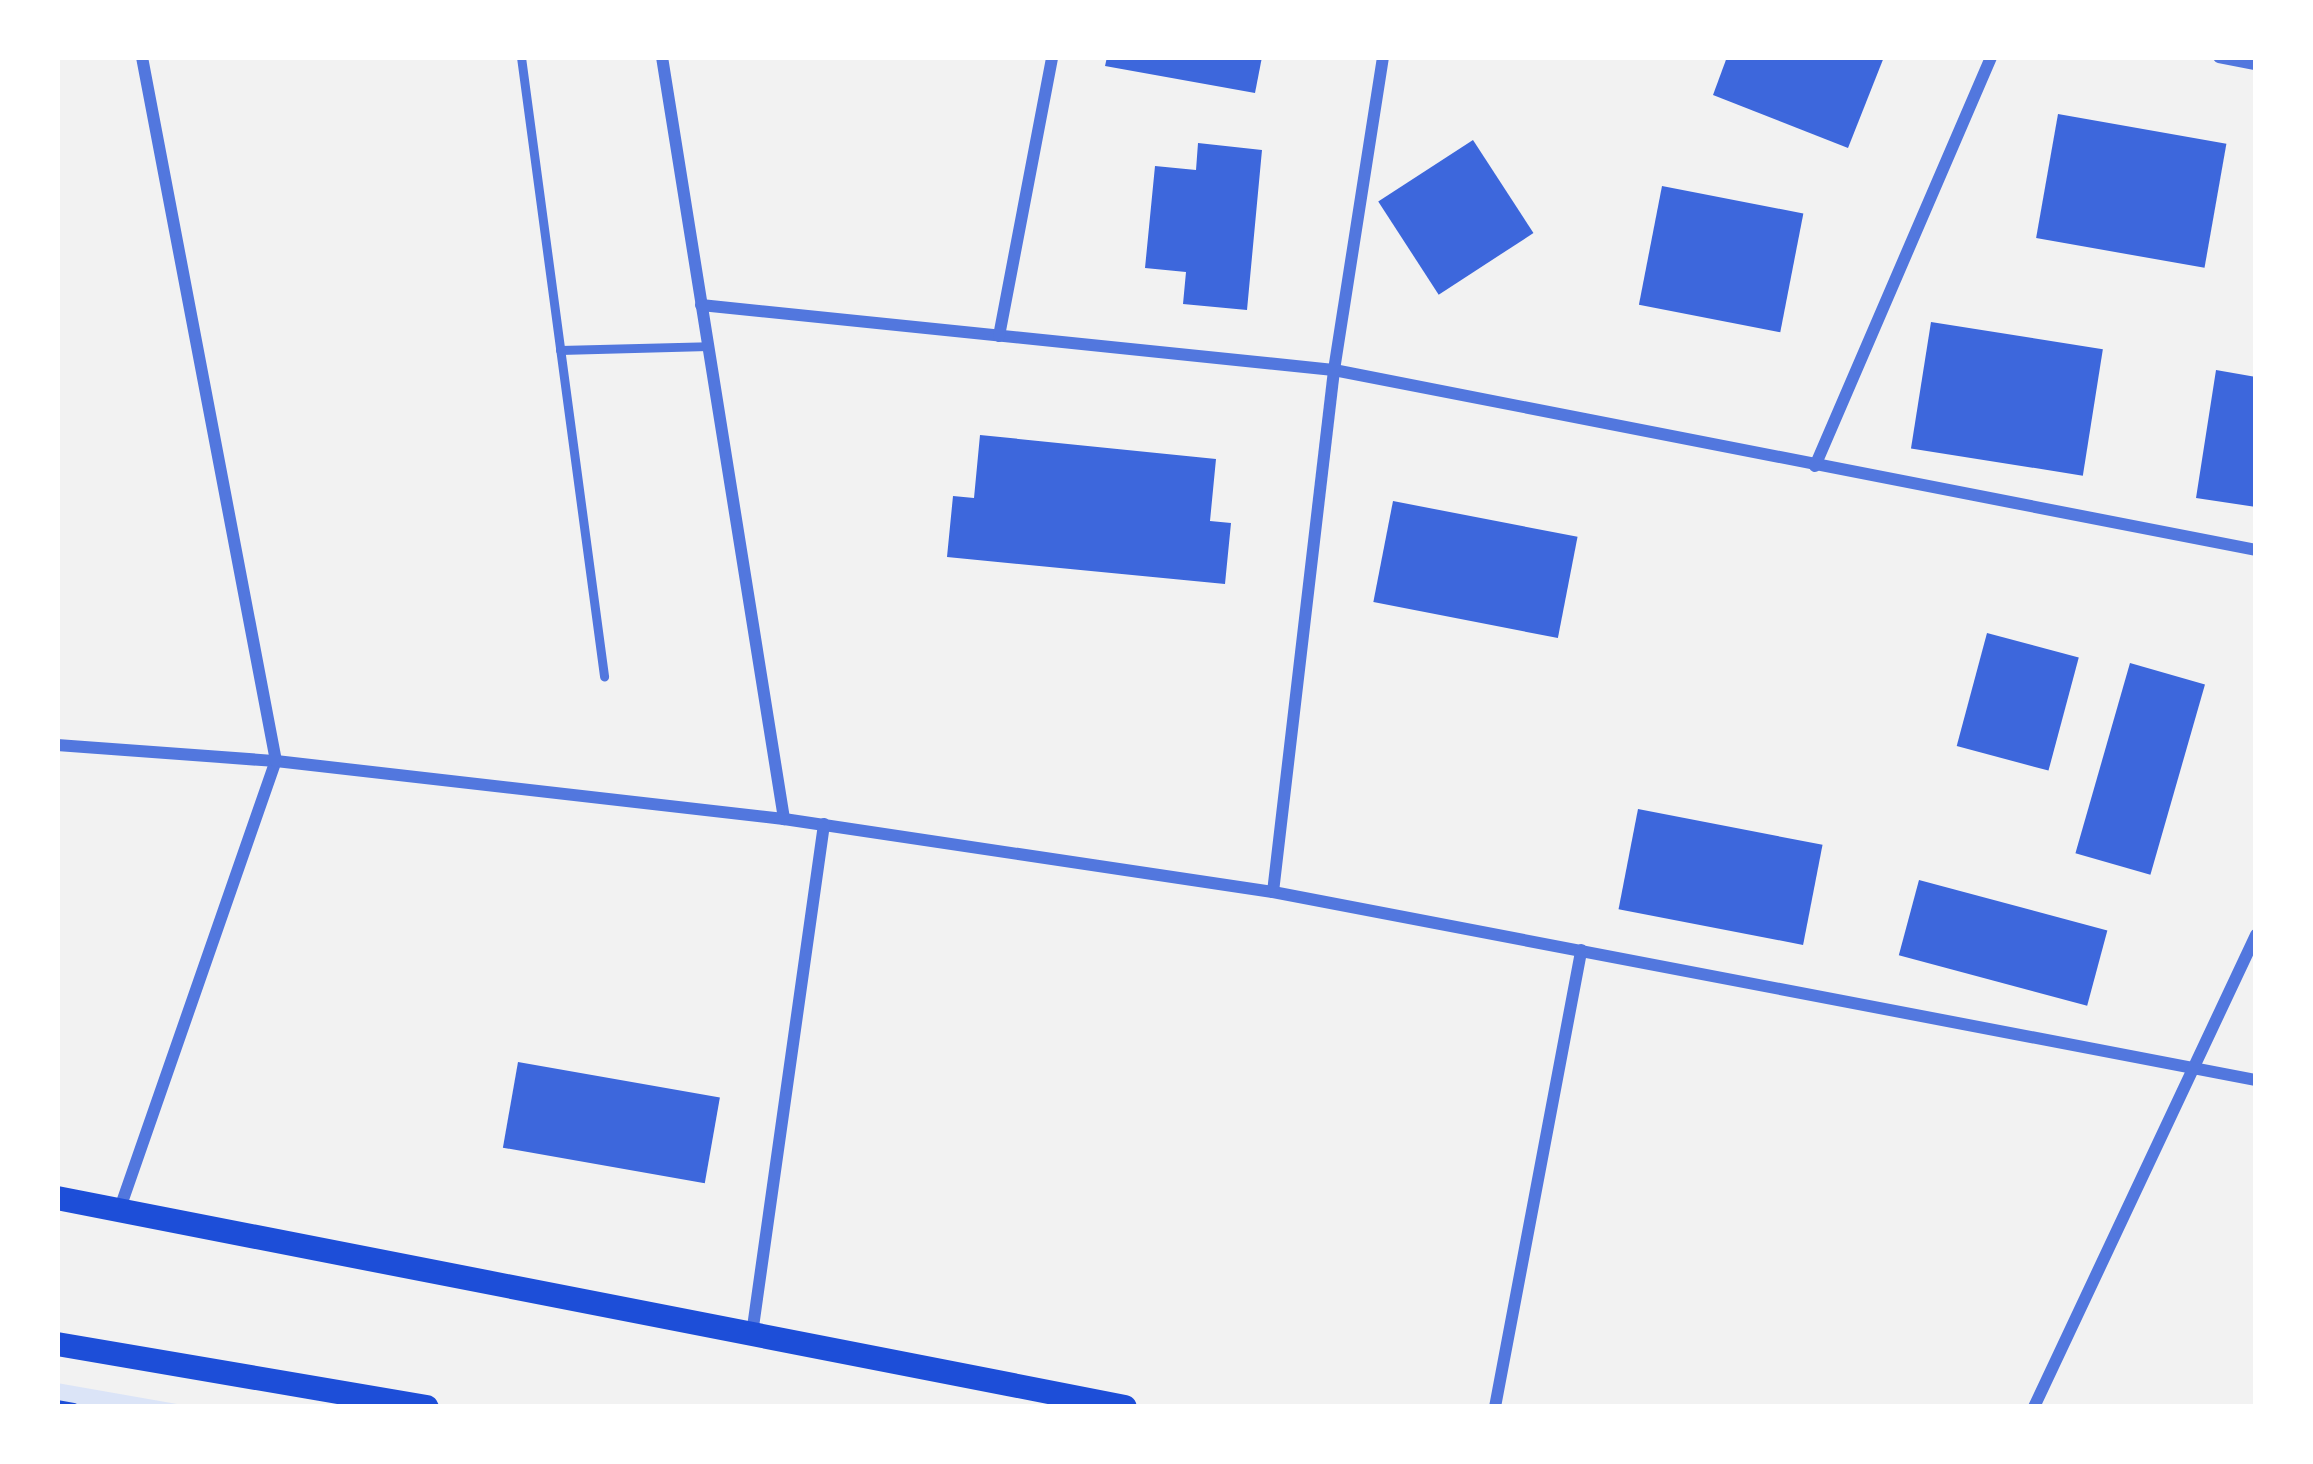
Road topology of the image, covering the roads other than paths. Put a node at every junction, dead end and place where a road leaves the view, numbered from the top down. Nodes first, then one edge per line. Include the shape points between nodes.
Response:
1 (142, 57) edge
2 (521, 57) edge
3 (662, 57) edge
4 (1052, 57) edge
5 (1383, 57) edge
6 (1991, 57) edge
7 (2218, 57) edge
8 (2256, 64) edge
9 (701, 304) junction
10 (999, 336) junction
11 (708, 346) junction
12 (560, 350) junction
13 (1334, 370) junction
14 (1815, 466) junction
15 (2256, 550) edge
16 (604, 676) dead end
17 (57, 745) edge
18 (276, 761) junction
19 (784, 820) junction
20 (824, 824) junction
21 (1274, 892) junction
22 (2256, 935) edge
23 (1581, 950) junction
24 (2194, 1064) junction
25 (2256, 1080) edge
26 (57, 1198) edge
27 (118, 1213) junction
28 (752, 1335) junction
29 (57, 1344) edge
30 (427, 1407) edge
31 (1125, 1407) edge
32 (1496, 1407) edge
33 (2034, 1407) edge

1 - 18 street
2 - 12 lane
3 - 9 street
4 - 10 street
5 - 13 street
6 - 14 street
7 - 8 street
9 - 10 street
9 - 11 street
10 - 13 street
11 - 12 lane
11 - 19 street
12 - 16 lane
13 - 14 street
13 - 21 street
14 - 15 street
17 - 18 street
18 - 19 street
18 - 27 street
19 - 20 street
20 - 21 street
20 - 28 street
21 - 23 street
22 - 24 street
23 - 24 street
23 - 32 street
24 - 25 street
24 - 33 street
26 - 27 main road
27 - 28 main road
28 - 31 main road
29 - 30 main road

